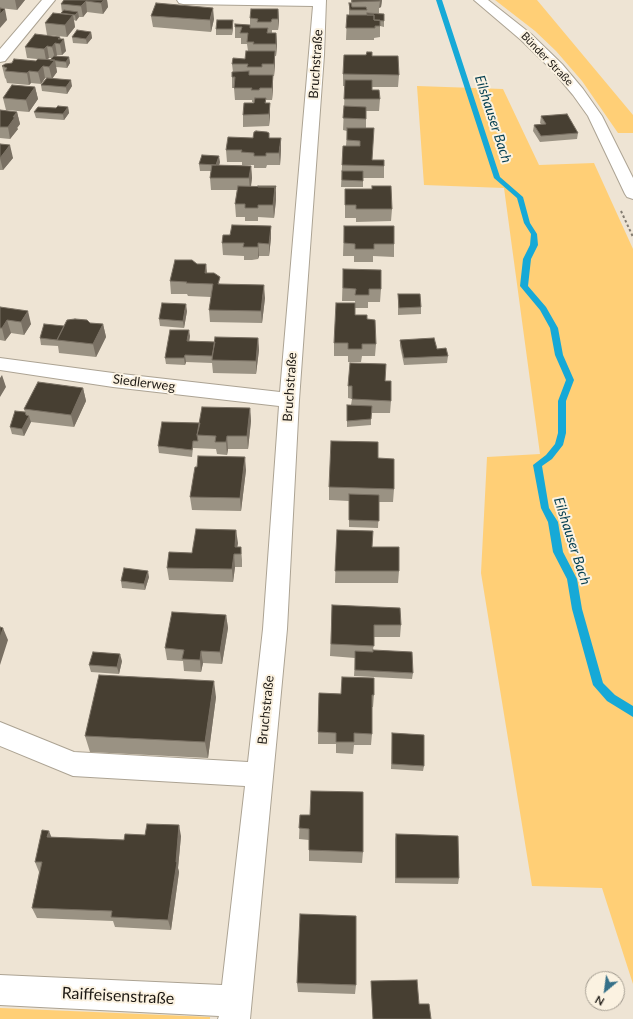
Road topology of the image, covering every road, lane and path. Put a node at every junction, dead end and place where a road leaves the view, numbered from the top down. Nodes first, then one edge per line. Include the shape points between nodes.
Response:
1 (49, 0) edge
2 (182, 0) edge
3 (480, 0) edge
4 (319, 1) edge
5 (0, 58) edge
6 (633, 194) edge
7 (620, 209) dead end
8 (633, 237) edge
9 (0, 364) edge
10 (289, 400) junction
11 (0, 734) edge
12 (259, 775) junction
13 (0, 990) edge
14 (235, 1010) edge

1 - 5 street
2 - 4 street
3 - 6 street, Bünder Straße via 526,37 578,92 595,116
4 - 10 street, Bruchstraße via 318,55
7 - 8 path
9 - 10 street, Siedlerweg
10 - 12 street, Bruchstraße via 275,629
11 - 12 street via 73,764
12 - 14 street, Bruchstraße
13 - 14 street, Raiffeisenstraße

